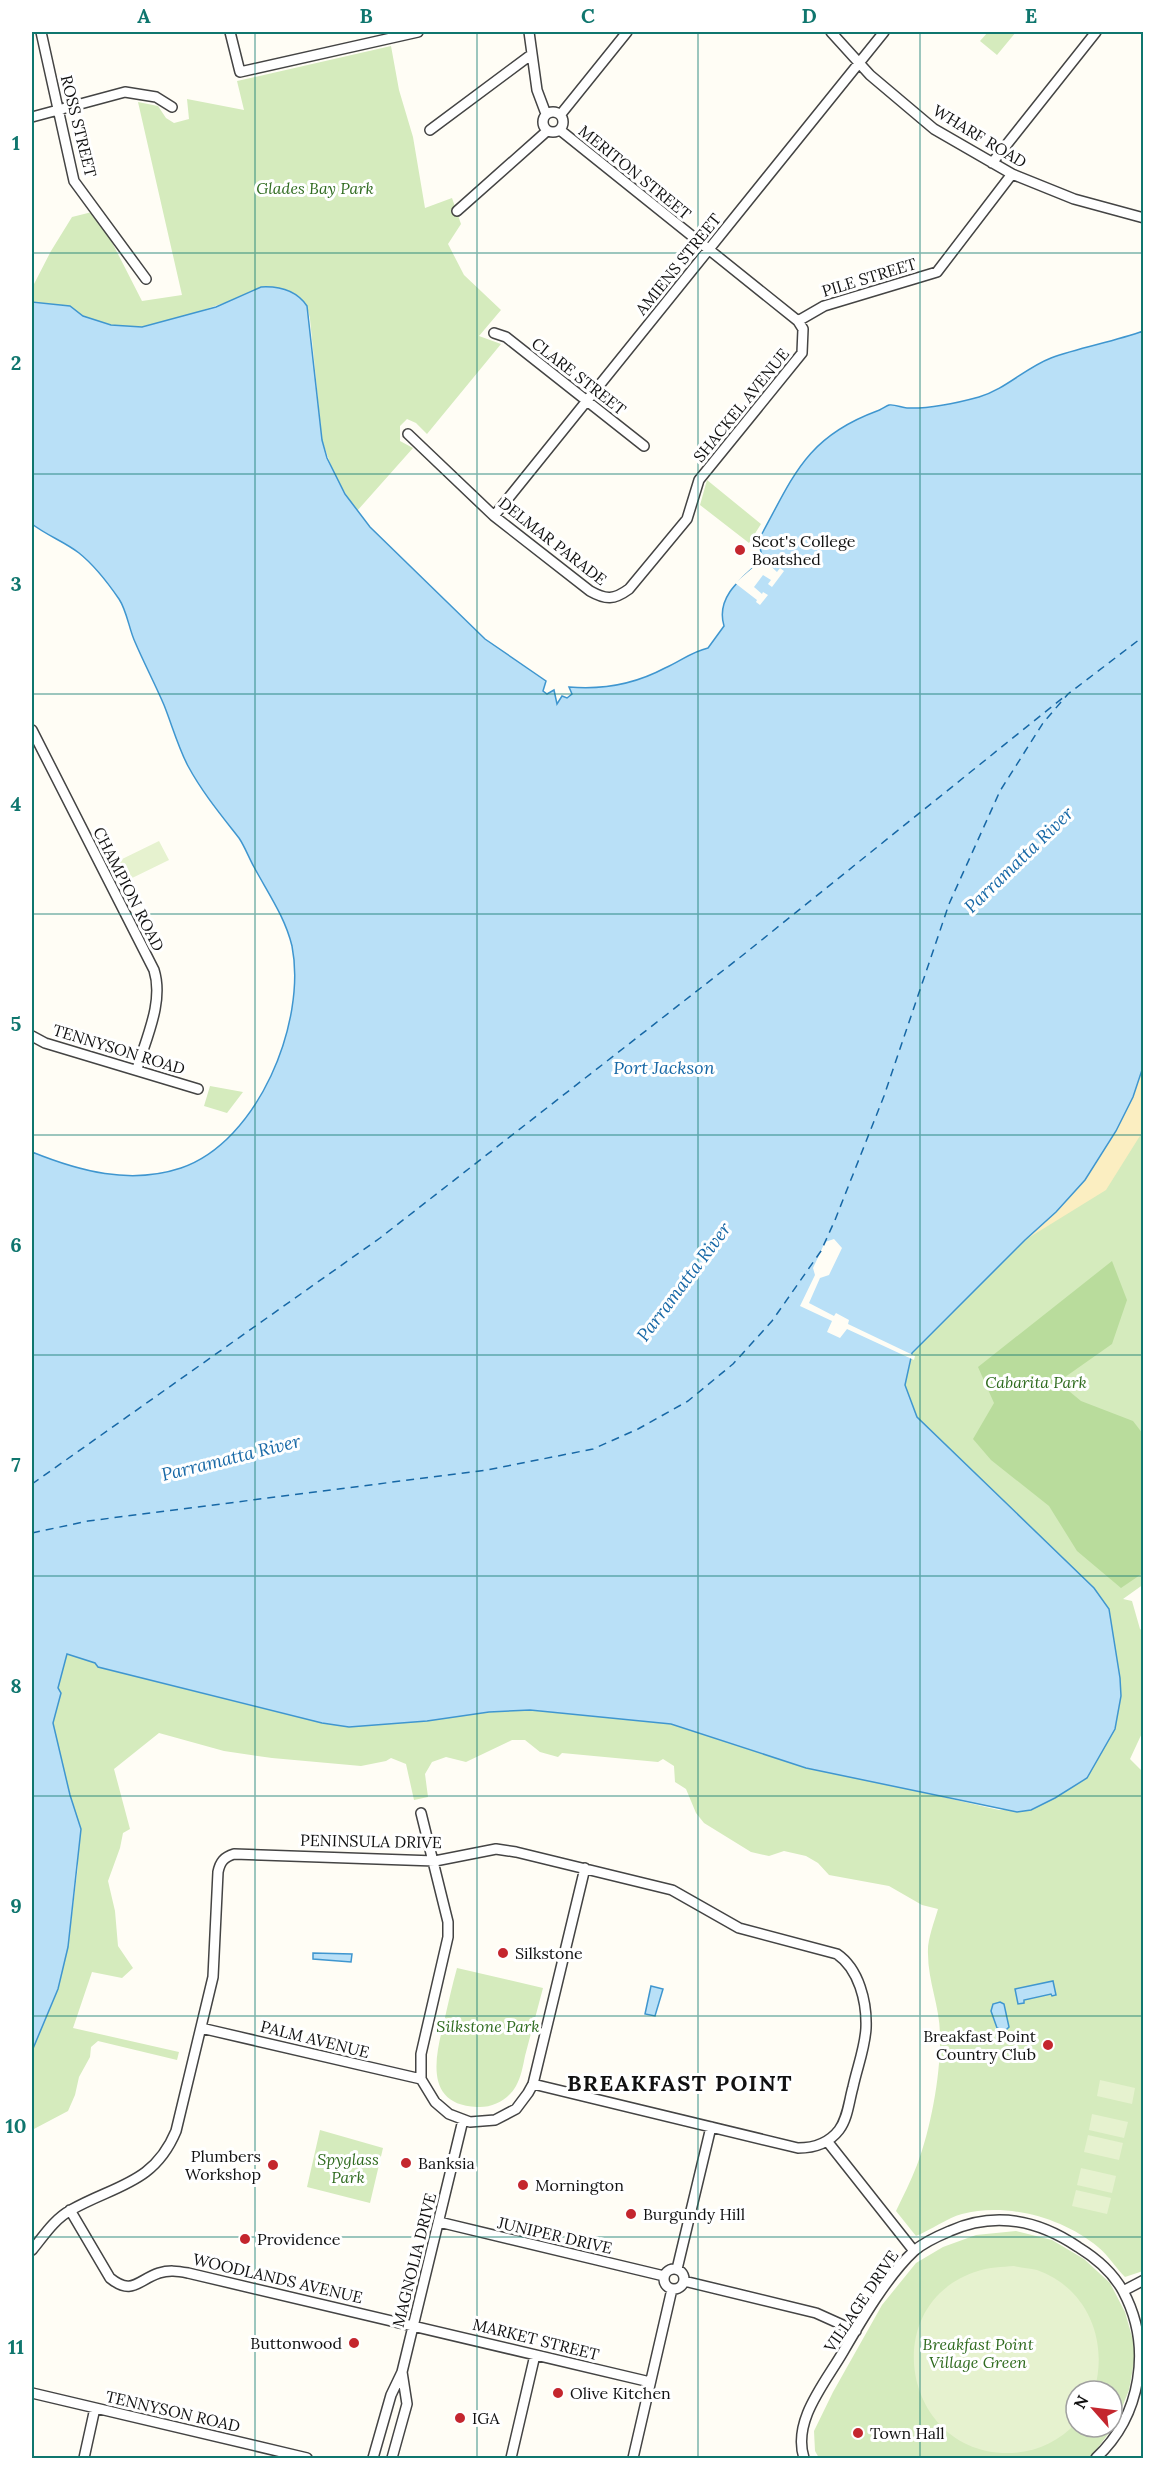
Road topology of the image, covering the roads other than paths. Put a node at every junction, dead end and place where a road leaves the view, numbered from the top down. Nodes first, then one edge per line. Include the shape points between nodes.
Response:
1 (41, 32) edge
2 (230, 32) edge
3 (418, 32) edge
4 (529, 32) edge
5 (627, 32) edge
6 (831, 32) edge
7 (884, 32) edge
8 (1096, 32) edge
9 (532, 54) junction
10 (858, 63) junction
11 (172, 107) dead end
12 (58, 110) junction
13 (546, 114) junction
14 (561, 114) junction
15 (32, 117) edge
16 (430, 130) dead end
17 (560, 130) junction
18 (547, 131) junction
19 (992, 163) junction
20 (1012, 174) junction
21 (457, 212) dead end
22 (1143, 218) edge
23 (708, 250) junction
24 (146, 279) dead end
25 (801, 325) junction
26 (494, 333) dead end
27 (587, 401) junction
28 (408, 434) dead end
29 (644, 446) dead end
30 (695, 498) joint
31 (494, 516) junction
32 (32, 730) edge
33 (32, 1036) edge
34 (136, 1069) junction
35 (198, 1089) dead end
36 (421, 1813) dead end
37 (435, 1861) junction
38 (585, 1868) junction
39 (201, 2028) junction
40 (422, 2079) junction
41 (533, 2084) junction
42 (463, 2120) junction
43 (711, 2127) junction
44 (826, 2142) junction
45 (70, 2210) junction
46 (439, 2222) junction
47 (32, 2250) edge
48 (914, 2251) junction
49 (676, 2269) junction
50 (664, 2276) junction
51 (1143, 2280) edge
52 (684, 2281) junction
53 (672, 2289) junction
54 (1123, 2291) junction
55 (414, 2325) junction
56 (856, 2331) junction
57 (535, 2355) junction
58 (402, 2372) junction
59 (650, 2382) junction
60 (32, 2393) edge
61 (95, 2408) junction
62 (84, 2458) edge
63 (307, 2458) edge
64 (373, 2458) edge
65 (392, 2458) edge
66 (511, 2458) edge
67 (633, 2458) edge
68 (804, 2458) edge
69 (1096, 2458) edge

1 - 12 street, ROSS STREET
2 - 3 street via 240,72
4 - 9 street
5 - 14 street
6 - 10 street, WHARF ROAD
7 - 10 street, AMIENS STREET
8 - 19 street
9 - 13 street via 537,90
9 - 16 street
10 - 19 street, WHARF ROAD via 934,129
10 - 23 street, AMIENS STREET
11 - 12 street via 156,97 125,92
12 - 15 street
12 - 24 street, ROSS STREET via 74,181
13 - 14 street via 553,110
13 - 18 street
14 - 17 street
17 - 18 street
17 - 23 street, MERITON STREET
18 - 21 street
19 - 20 street, WHARF ROAD
20 - 22 street, WHARF ROAD via 1074,199
20 - 25 street, PILE STREET via 937,272 824,306
23 - 25 street, MERITON STREET
23 - 27 street, AMIENS STREET
25 - 30 street, SHACKEL AVENUE via 802,353 699,480
26 - 27 street, CLARE STREET via 506,337
27 - 29 street, CLARE STREET
27 - 31 street, AMIENS STREET
28 - 31 street, DELMAR PARADE
30 - 31 street, DELMAR PARADE via 687,519 629,589 610,599 590,591
32 - 34 street, CHAMPION ROAD via 158,982 156,1004
33 - 34 street, TENNYSON ROAD
34 - 35 street, TENNYSON ROAD
36 - 37 street
37 - 38 street, PENINSULA DRIVE via 496,1849
37 - 39 street, PENINSULA DRIVE via 228,1856 218,1872 215,1961
37 - 40 street via 448,1937 422,2054
38 - 41 street
38 - 44 street, PENINSULA DRIVE via 672,1890 739,1928 826,1950 846,1960 857,1977 866,2028 844,2121
39 - 40 street, PALM AVENUE
39 - 45 street, PENINSULA DRIVE via 176,2131 164,2154 148,2172
40 - 42 street via 442,2109
41 - 42 street via 522,2102 506,2115 484,2122
41 - 43 street
42 - 46 street, MAGNOLIA DRIVE
43 - 44 street via 798,2148
43 - 49 street
44 - 48 street
45 - 47 street, PENINSULA DRIVE
45 - 55 street, WOODLANDS AVENUE via 110,2278 119,2285 130,2287 171,2270
46 - 50 street, JUNIPER DRIVE
46 - 55 street, MAGNOLIA DRIVE
48 - 54 street, VILLAGE DRIVE via 962,2226 986,2221 1036,2224 1057,2232 1092,2256
48 - 56 street, VILLAGE DRIVE
49 - 50 street
49 - 52 street via 682,2272
50 - 53 street via 666,2286
51 - 54 street
52 - 53 street
52 - 56 street via 816,2313
53 - 59 street
54 - 69 street, VILLAGE DRIVE via 1140,2343 1137,2384 1116,2438
55 - 57 street, MARKET STREET
55 - 58 street, MAGNOLIA DRIVE
56 - 68 street, VILLAGE DRIVE via 807,2413 800,2447
57 - 59 street, MARKET STREET
57 - 66 street
58 - 64 street, MAGNOLIA DRIVE via 391,2395
58 - 65 street, MAGNOLIA DRIVE via 407,2404
59 - 67 street
60 - 61 street, TENNYSON ROAD
61 - 62 street
61 - 63 street, TENNYSON ROAD

